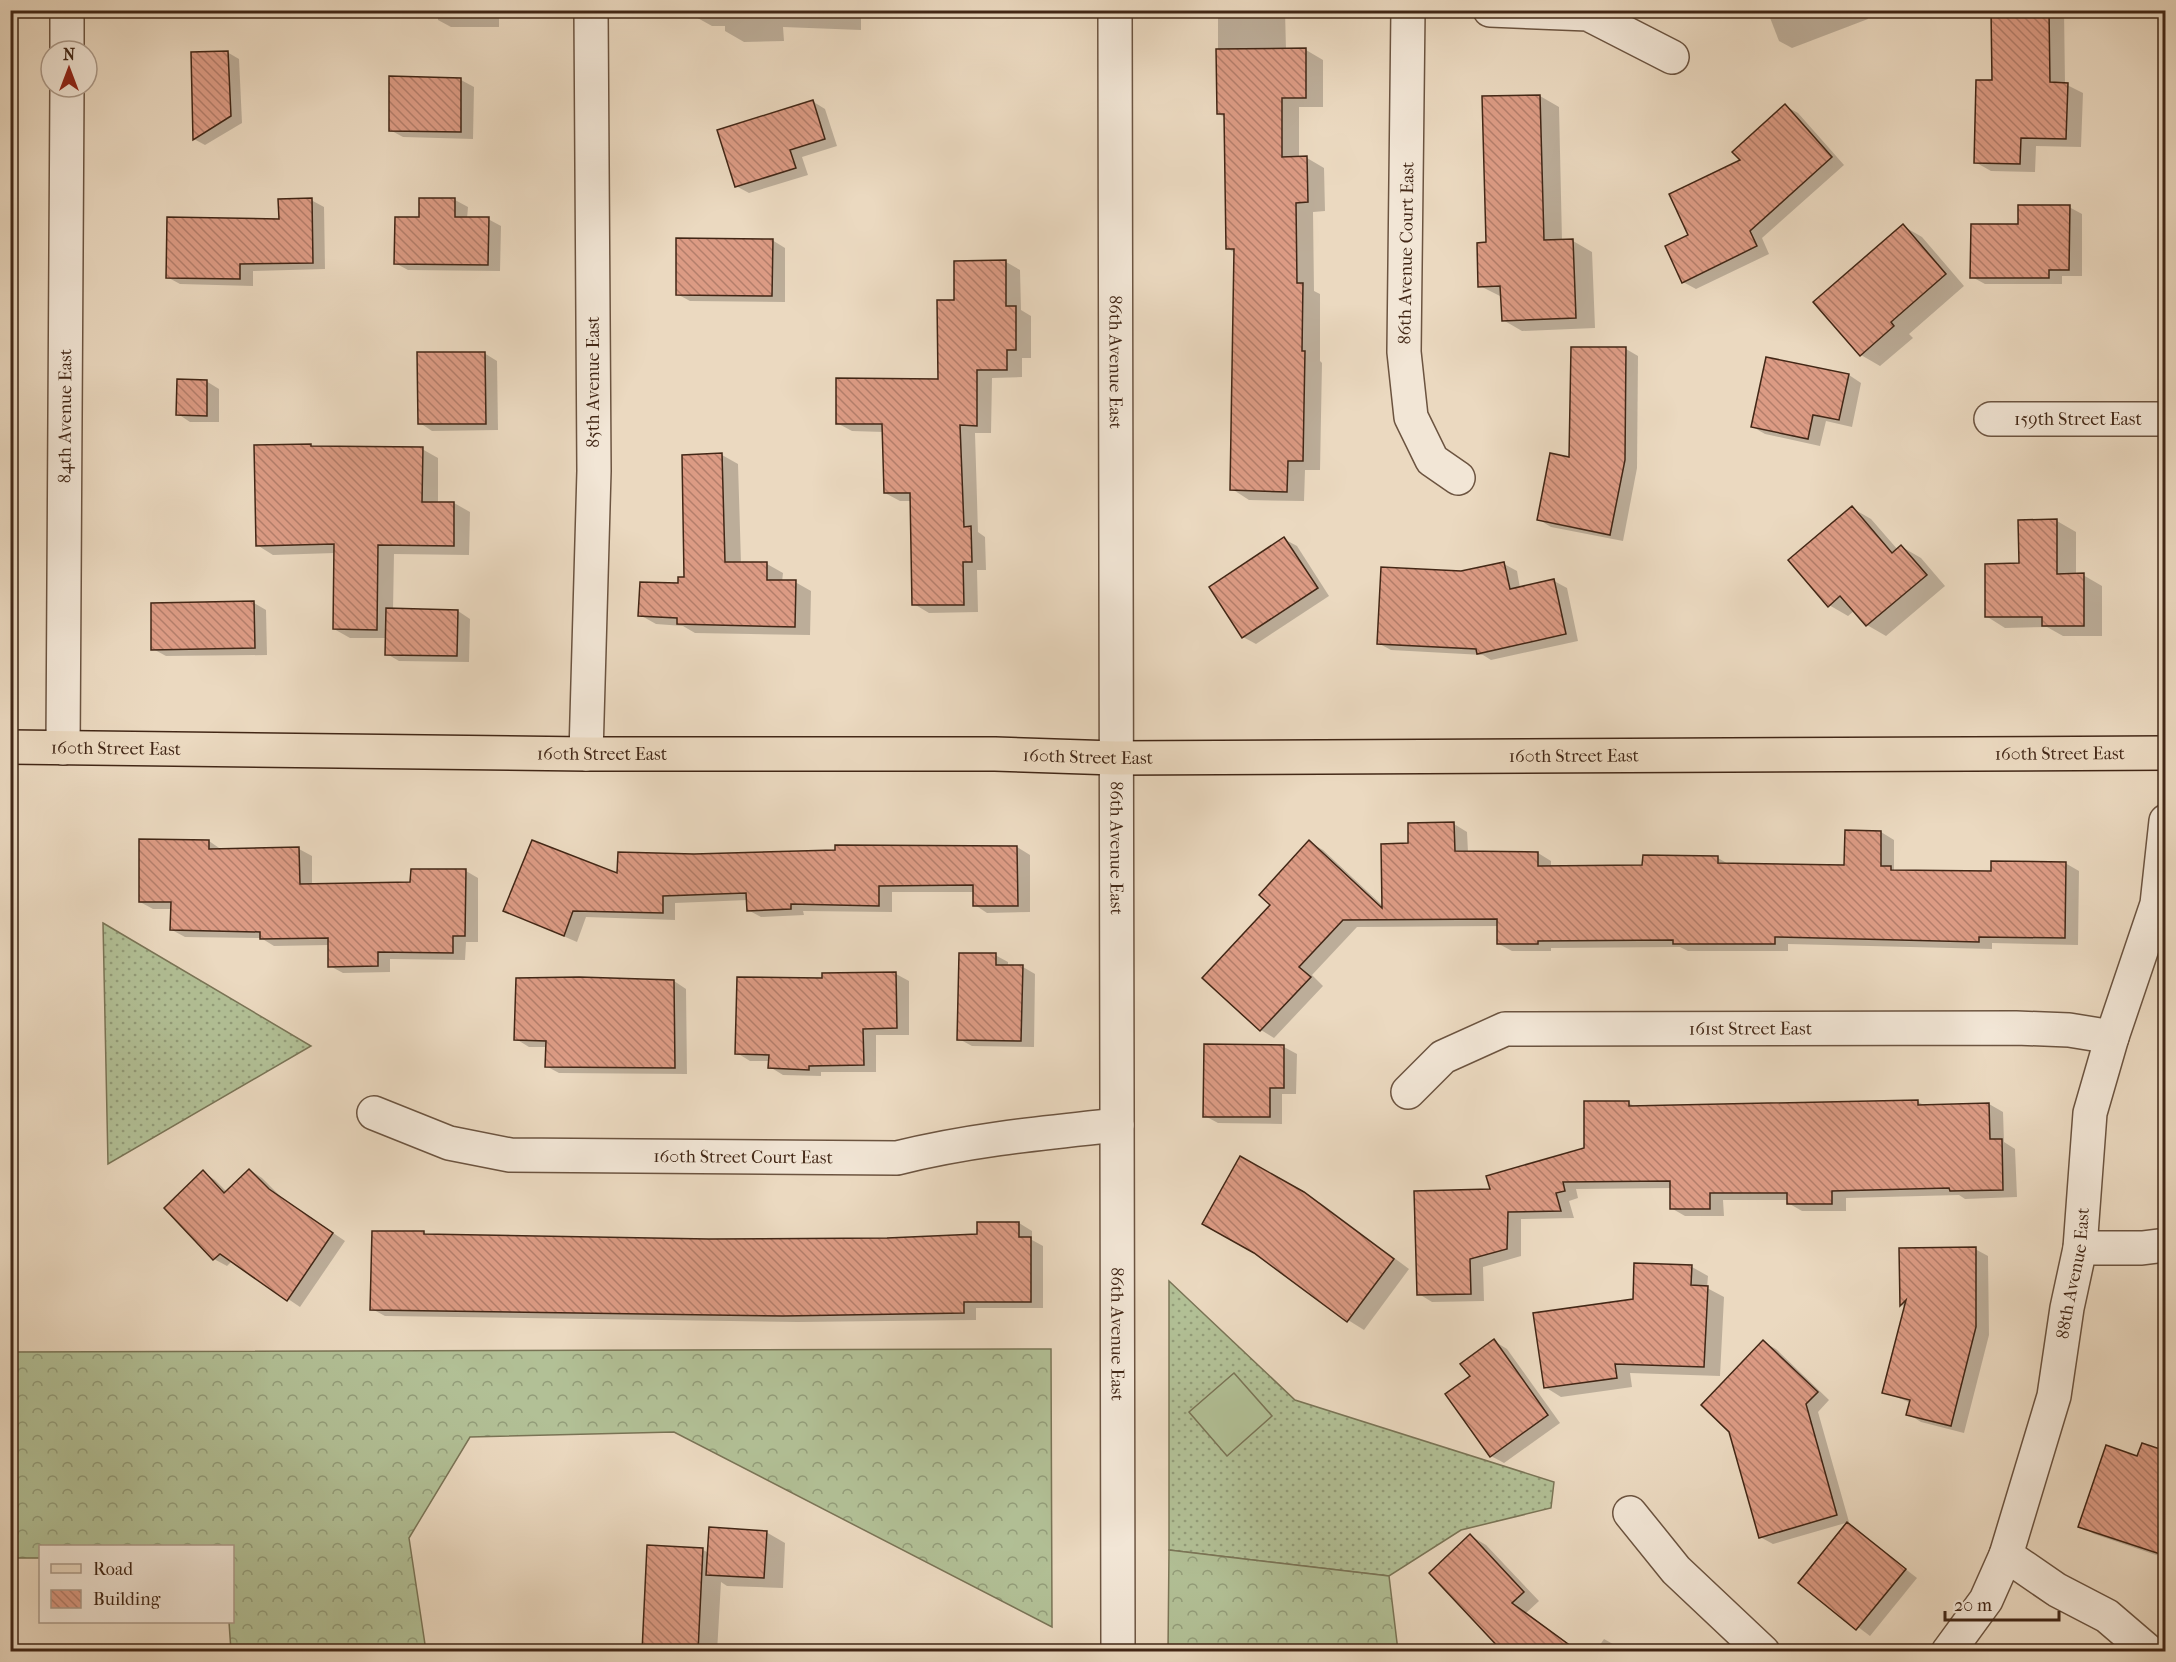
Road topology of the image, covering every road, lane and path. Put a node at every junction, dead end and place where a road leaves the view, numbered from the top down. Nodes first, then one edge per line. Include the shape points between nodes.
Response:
1 (67, 10) edge
2 (591, 10) edge
3 (1115, 10) edge
4 (1408, 10) edge
5 (1490, 10) edge
6 (67, 39) edge
7 (1672, 57) dead end
8 (67, 99) edge
9 (2166, 418) edge
10 (1991, 419) dead end
11 (1458, 478) dead end
12 (10, 747) edge
13 (63, 747) junction
14 (2166, 753) edge
15 (586, 754) junction
16 (1115, 758) junction
17 (2166, 821) edge
18 (2112, 1037) junction
19 (1407, 1092) dead end
20 (374, 1113) dead end
21 (1117, 1125) junction
22 (2166, 1245) edge
23 (2080, 1248) junction
24 (1629, 1513) dead end
25 (2006, 1555) junction
26 (1118, 1652) edge
27 (1763, 1652) edge
28 (1948, 1652) edge
29 (2149, 1652) edge

1 - 6 street
2 - 15 street, 85th Avenue East via 594,471
3 - 16 street, 86th Avenue East via 1118,578
4 - 11 street, 86th Avenue Court East via 1404,352 1411,417 1432,460
5 - 7 street via 1588,14
8 - 13 street, 84th Avenue East
9 - 10 street, 159th Street East
12 - 13 main road, 160th Street East
13 - 15 main road, 160th Street East
14 - 16 main road, 160th Street East
15 - 16 main road, 160th Street East via 995,754
16 - 21 street, 86th Avenue East
17 - 18 street, 88th Avenue East via 2157,904
18 - 19 street, 161st Street East via 2016,1028 1505,1029 1443,1058
18 - 23 street, 88th Avenue East via 2090,1113
20 - 21 street, 160th Street Court East via 449,1143 510,1155 897,1158 951,1144
21 - 26 street, 86th Avenue East
22 - 23 street
23 - 25 street, 88th Avenue East via 2054,1396
24 - 27 street via 1676,1570
25 - 28 street, 88th Avenue East via 1986,1600
25 - 29 street via 2057,1590 2107,1616

